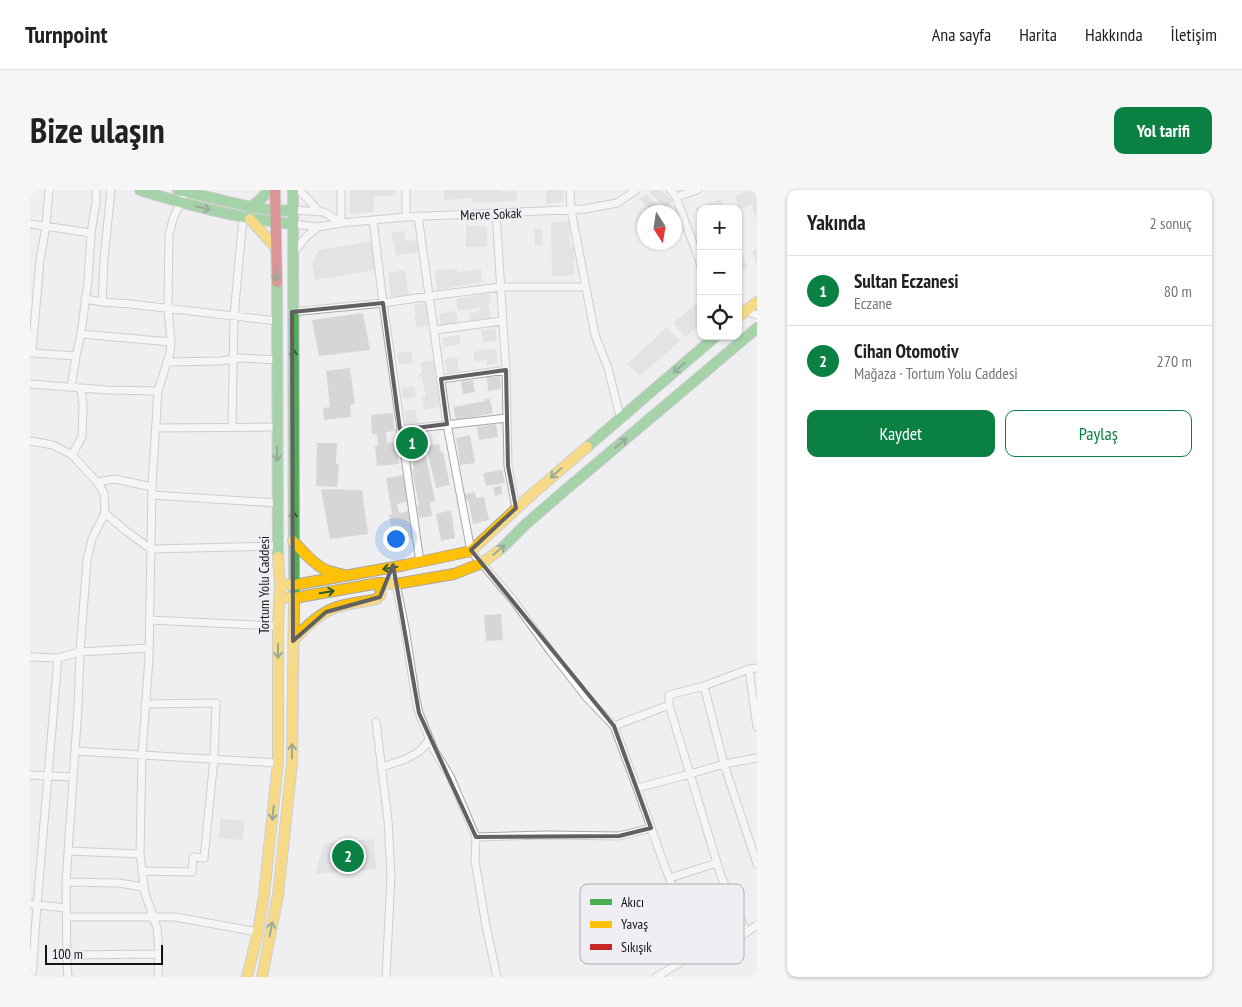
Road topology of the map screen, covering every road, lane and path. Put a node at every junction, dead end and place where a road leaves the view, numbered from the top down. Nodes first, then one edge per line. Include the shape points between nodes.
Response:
1 (49, 190) edge
2 (96, 190) edge
3 (112, 190) edge
4 (140, 190) edge
5 (269, 190) edge
6 (275, 190) edge
7 (292, 190) edge
8 (298, 190) edge
9 (341, 190) edge
10 (406, 190) edge
11 (570, 190) edge
12 (636, 190) edge
13 (670, 190) edge
14 (697, 190) edge
15 (183, 191) edge
16 (676, 196) junction
17 (181, 203) junction
18 (251, 208) junction
19 (292, 210) junction
20 (571, 210) junction
21 (276, 211) junction
22 (320, 212) junction
23 (496, 213) junction
24 (418, 216) junction
25 (406, 217) junction
26 (246, 219) junction
27 (373, 220) junction
28 (276, 223) junction
29 (341, 223) junction
30 (30, 224) edge
31 (293, 224) junction
32 (46, 226) junction
33 (318, 227) junction
34 (91, 233) junction
35 (276, 248) junction
36 (293, 253) junction
37 (697, 253) edge
38 (500, 287) junction
39 (586, 287) junction
40 (430, 296) junction
41 (85, 299) junction
42 (102, 302) junction
43 (757, 302) edge
44 (383, 303) junction
45 (168, 309) junction
46 (742, 311) edge
47 (292, 312) junction
48 (742, 312) edge
49 (757, 315) edge
50 (234, 316) junction
51 (278, 321) junction
52 (502, 321) junction
53 (757, 328) edge
54 (434, 330) junction
55 (81, 334) junction
56 (711, 340) edge
57 (170, 342) junction
58 (31, 353) edge
59 (76, 356) junction
60 (232, 359) junction
61 (278, 360) junction
62 (167, 362) junction
63 (506, 370) junction
64 (441, 379) junction
65 (30, 384) edge
66 (71, 387) junction
67 (81, 388) junction
68 (158, 391) junction
69 (620, 417) junction
70 (507, 418) junction
71 (447, 424) junction
72 (232, 427) junction
73 (277, 427) junction
74 (156, 428) junction
75 (400, 430) junction
76 (30, 441) edge
77 (72, 455) junction
78 (97, 482) junction
79 (152, 491) junction
80 (277, 503) junction
81 (516, 508) junction
82 (105, 513) junction
83 (293, 541) junction
84 (277, 546) junction
85 (150, 549) junction
86 (471, 551) junction
87 (420, 562) junction
88 (482, 563) junction
89 (347, 576) junction
90 (379, 583) junction
91 (280, 584) junction
92 (396, 584) junction
93 (294, 585) junction
94 (279, 598) junction
95 (294, 598) junction
96 (149, 620) junction
97 (278, 626) junction
98 (293, 640) junction
99 (149, 648) junction
100 (80, 652) junction
101 (30, 656) edge
102 (58, 658) junction
103 (753, 668) edge
104 (704, 686) junction
105 (145, 704) junction
106 (669, 705) junction
107 (376, 722) dead end
108 (614, 726) junction
109 (757, 727) edge
110 (430, 739) junction
111 (75, 751) junction
112 (142, 756) junction
113 (757, 758) edge
114 (214, 759) junction
115 (278, 763) junction
116 (724, 764) junction
117 (382, 767) junction
118 (690, 774) junction
119 (30, 775) edge
120 (48, 776) junction
121 (74, 778) junction
122 (637, 788) junction
123 (651, 828) junction
124 (476, 837) junction
125 (68, 851) junction
126 (140, 854) junction
127 (717, 863) junction
128 (757, 864) edge
129 (142, 871) junction
130 (670, 878) junction
131 (66, 882) junction
132 (672, 884) edge
133 (725, 884) edge
134 (144, 887) junction
135 (34, 904) edge
136 (66, 908) junction
137 (67, 917) junction
138 (153, 917) junction
139 (757, 925) edge
140 (744, 928) edge
141 (258, 932) junction
142 (746, 932) joint
143 (67, 954) junction
144 (159, 954) junction
145 (678, 964) edge
146 (32, 977) edge
147 (68, 977) edge
148 (158, 977) edge
149 (247, 977) edge
150 (262, 977) edge
151 (386, 977) edge
152 (497, 977) edge
153 (656, 977) edge

1 - 32 street
2 - 34 street
3 - 42 street
4 - 17 main road
5 - 18 main road
6 - 21 main road, Tortum Yolu Caddesi
7 - 19 main road
8 - 22 street
9 - 29 street
10 - 25 street
11 - 20 street
12 - 20 street, Merve Sokak via 616,203
13 - 16 street
14 - 16 street
15 - 17 street
15 - 18 main road
16 - 37 street
17 -> 26 main road
17 - 45 street via 168,235
18 - 21 main road
19 - 21 main road
19 - 22 street
19 - 31 main road
20 - 23 street, Merve Sokak
20 - 39 street
21 - 28 main road, Tortum Yolu Caddesi
22 - 29 street
23 - 24 street, Merve Sokak
23 - 38 street
24 - 25 street, Merve Sokak
24 - 40 street
25 - 27 street, Merve Sokak
26 - 28 main road
26 - 35 main road
26 - 50 street
27 - 29 street, Merve Sokak
27 - 44 street
28 - 31 main road
28 - 35 main road, Tortum Yolu Caddesi
29 - 33 street, Merve Sokak
30 - 32 street
31 - 33 street, Merve Sokak
31 - 36 main road
32 - 34 street
32 - 58 street
33 - 36 street
34 - 41 street
35 -> 51 main road, Tortum Yolu Caddesi
36 - 47 main road
38 - 39 street
38 - 40 street
38 - 52 street
39 - 69 street via 595,334 608,368
40 - 44 street
40 - 54 street
41 - 42 street
41 - 55 street
42 - 45 street
43 - 46 main road
44 - 47 street
44 - 75 street
45 - 50 street
45 - 57 street
83 -> 47 main road
48 - 49 street
50 - 51 street
50 - 60 street
51 - 61 main road, Tortum Yolu Caddesi
52 - 54 street
52 - 63 street
88 -> 53 main road
54 - 64 street
55 - 57 street
55 - 59 street
56 -> 69 main road
57 - 62 street
58 - 59 street
59 - 66 street
60 - 61 street
60 - 62 street
60 - 72 street
61 - 73 main road, Tortum Yolu Caddesi
62 - 68 street
63 - 64 street
63 - 70 street
64 - 71 street
65 - 66 street
66 - 67 street
67 - 68 street
67 - 77 street via 82,438
68 - 74 street
69 -> 81 main road
70 - 71 street
70 - 81 street via 508,466
71 - 75 street
71 - 86 street
72 - 73 street
72 - 74 street
73 -> 80 main road, Tortum Yolu Caddesi
74 - 79 street
75 - 87 street
76 - 77 street via 53,445
77 - 78 street
78 - 79 street via 115,479
78 - 82 street via 104,493
79 - 80 street
79 - 85 street
80 - 84 main road, Tortum Yolu Caddesi
81 - 86 main road
82 - 85 street
82 - 100 street via 92,539 87,560
83 - 89 main road via 325,569
83 - 93 main road
84 - 85 street
84 - 91 main road, Tortum Yolu Caddesi
85 - 96 street
86 - 87 main road
86 - 88 street
87 -> 89 main road
88 - 92 main road via 454,574
88 - 108 street via 587,698
89 - 93 main road
90 - 92 main road
95 -> 90 main road
90 - 98 main road via 382,594 377,599 334,608 316,618
91 - 93 main road
91 - 94 main road, Tortum Yolu Caddesi
92 - 110 street via 416,700
93 - 95 main road
94 - 95 main road
94 - 97 main road, Tortum Yolu Caddesi
95 - 98 main road
96 - 97 street
96 - 99 street
97 -> 115 main road, Tortum Yolu Caddesi
150 -> 98 main road via 278,895 292,763
99 - 100 street
99 - 105 street
100 - 102 street
100 - 111 street
101 - 102 street
102 - 120 street
103 - 104 street
103 - 109 street
104 - 106 street via 669,695
104 - 116 street
105 - 112 street
105 - 114 street via 216,703
106 - 108 street
106 - 118 street
107 - 117 street
108 - 122 street
110 - 117 street via 420,751
110 - 124 street
111 - 112 street
111 - 121 street
112 - 114 street
112 - 126 street
113 - 116 street
114 - 115 street
114 - 129 street via 204,858 193,857 192,872
115 -> 141 main road, Tortum Yolu Caddesi
116 - 118 street
116 - 128 street
117 - 151 street via 391,876
118 - 122 street
118 - 127 street
119 - 120 street
120 - 121 street
120 - 135 street
121 - 125 street
122 - 123 street
123 - 124 street via 619,836
123 - 130 street
124 - 152 street via 475,862
125 - 126 street
125 - 131 street
126 - 129 street
127 - 130 street
127 - 133 street
129 - 134 street
130 - 132 street
131 - 134 street
131 - 136 street
134 - 138 street
135 - 136 street
135 - 146 street
136 - 137 street
137 - 138 street
137 - 143 street
138 - 141 street via 175,917
138 - 144 street
139 - 142 street
140 - 142 street
141 - 149 main road, Tortum Yolu Caddesi
143 - 144 street
143 - 147 street
144 - 148 street
145 - 153 street

